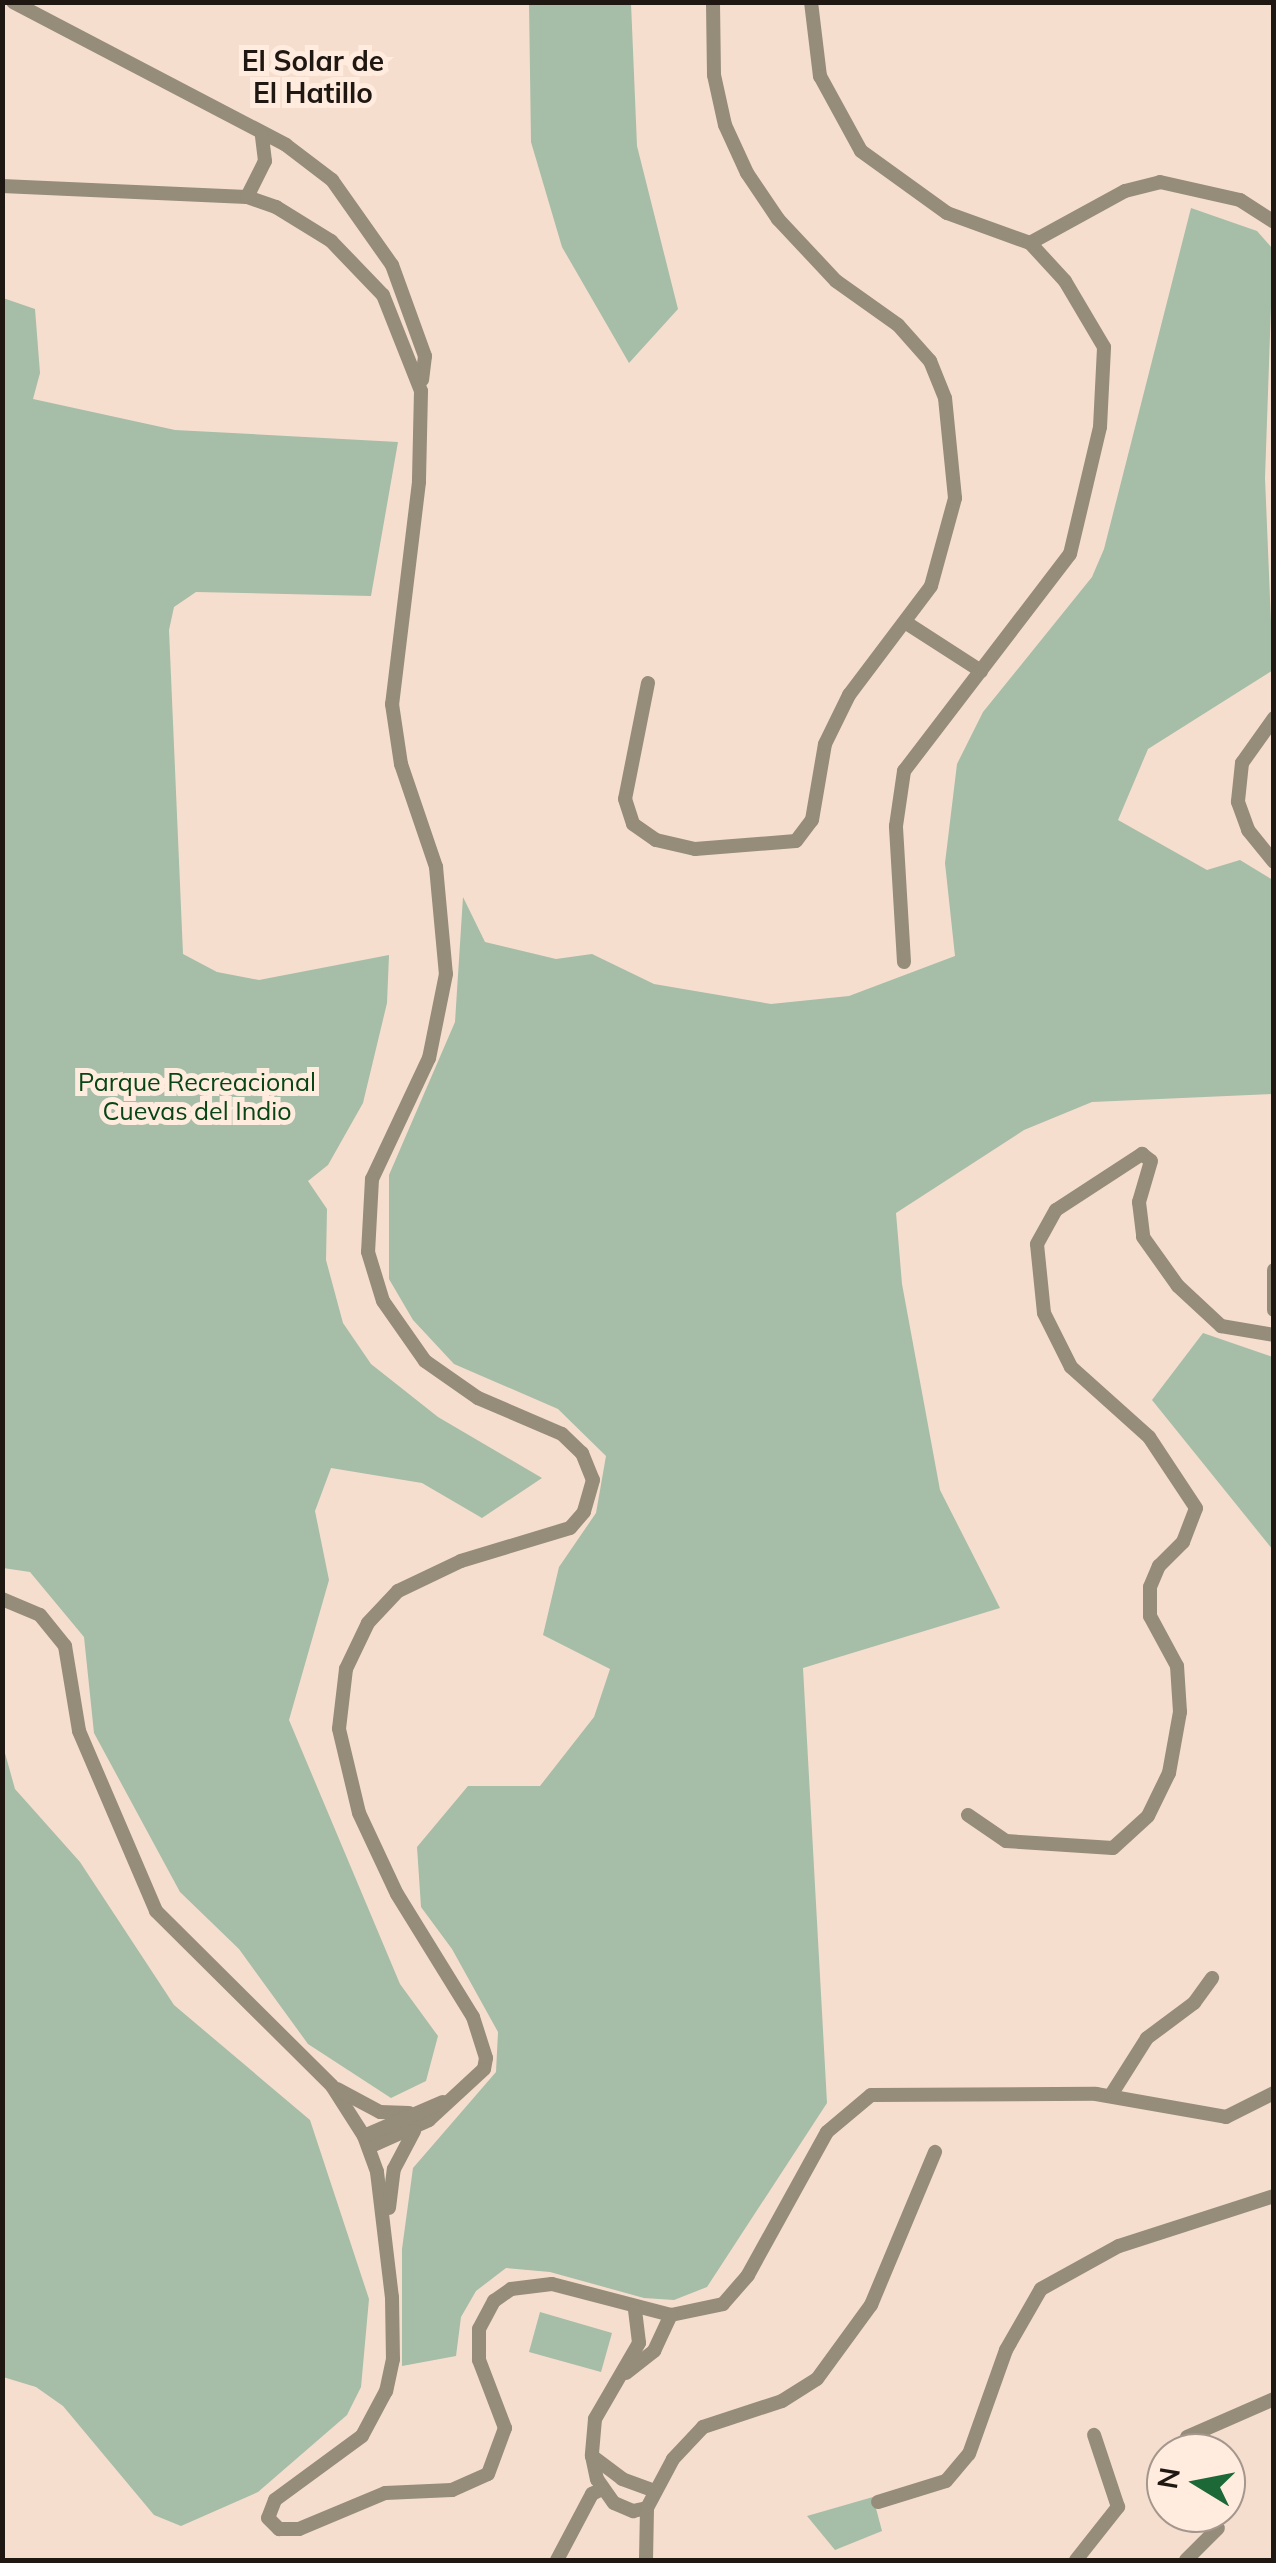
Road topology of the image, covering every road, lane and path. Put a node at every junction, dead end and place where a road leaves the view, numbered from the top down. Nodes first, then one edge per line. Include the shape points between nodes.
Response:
1 (13, 2) edge
2 (714, 2) edge
3 (811, 2) edge
4 (262, 134) junction
5 (2, 186) edge
6 (247, 197) junction
7 (1274, 222) edge
8 (1030, 243) junction
9 (421, 391) junction
10 (908, 624) junction
11 (981, 670) junction
12 (648, 683) dead end
13 (1274, 718) edge
14 (1274, 862) edge
15 (904, 962) dead end
16 (1274, 1270) edge
17 (1274, 1310) edge
18 (1274, 1335) edge
19 (2, 1599) edge
20 (968, 1815) dead end
21 (1212, 1978) dead end
22 (332, 2086) junction
23 (1274, 2094) edge
24 (1111, 2095) junction
25 (416, 2120) junction
26 (366, 2142) junction
27 (936, 2152) dead end
28 (1274, 2196) edge
29 (386, 2234) junction
30 (635, 2310) junction
31 (671, 2315) junction
32 (621, 2377) junction
33 (1274, 2399) edge
34 (1196, 2433) edge
35 (1094, 2435) dead end
36 (592, 2456) junction
37 (602, 2489) junction
38 (655, 2491) junction
39 (878, 2502) dead end
40 (647, 2508) junction
41 (1213, 2533) edge
42 (557, 2560) edge
43 (646, 2560) edge
44 (1076, 2560) edge
45 (1186, 2560) edge

1 - 4 street
2 - 10 street via 714,75 725,125 747,173 836,280 898,324 930,362 945,398 955,498 931,586
3 - 8 street via 820,76 861,151 947,213
4 - 6 street via 265,160
4 - 9 street via 322,171 372,230 410,305 425,356
5 - 6 street
6 - 9 street via 319,232 358,266 392,310
7 - 8 street via 1240,200 1160,182 1126,191
8 - 11 street via 1058,270 1104,347 1100,428 1070,554
9 - 25 street via 419,482 392,704 400,764 436,867 446,974 428,1058 372,1179 368,1252 383,1301 425,1361 478,1398 562,1434 582,1454 593,1480 584,1512 570,1528 461,1561 398,1591 368,1622 340,1690 341,1750 367,1834 485,2044 484,2069
10 - 11 street
10 - 12 street via 849,694 825,744 812,820 796,841 695,849 656,840 633,824 626,799
11 - 15 street via 923,737 904,771 896,826
13 - 14 street via 1242,763 1238,802 1248,830
16 - 17 street
18 - 20 street via 1221,1326 1178,1286 1143,1237 1139,1202 1151,1162 1142,1154 1056,1210 1037,1244 1044,1313 1071,1367 1149,1437 1196,1508 1183,1542 1159,1566 1150,1587 1150,1616 1177,1666 1180,1712 1169,1773 1148,1816 1113,1848 1006,1841
19 - 22 street via 34,1610 65,1646 86,1752 166,1926
21 - 24 street via 1194,2003 1147,2038
22 - 25 street via 380,2112
22 - 26 street
23 - 24 street via 1226,2117
24 - 31 street via 892,2091 862,2100 820,2142 737,2289 715,2308
25 - 26 street
25 - 29 street via 394,2169
26 - 29 street
27 - 38 street via 870,2305 817,2379 782,2401 703,2427
28 - 39 street via 1120,2246 1041,2290 1006,2350 970,2454 946,2480
29 - 30 street via 393,2359 386,2391 362,2436 275,2500 268,2518 278,2529 298,2529 385,2493 452,2490 488,2474 505,2428 478,2339 488,2309 511,2288 552,2284
30 - 31 street
30 - 32 street via 639,2343
31 - 32 street via 654,2351
32 - 36 street via 594,2418
33 - 34 street
35 - 44 street via 1118,2507
36 - 37 street
36 - 38 street via 622,2479
37 - 40 street via 624,2507
37 - 42 street via 592,2494
38 - 40 street
40 - 43 street
41 - 45 street

